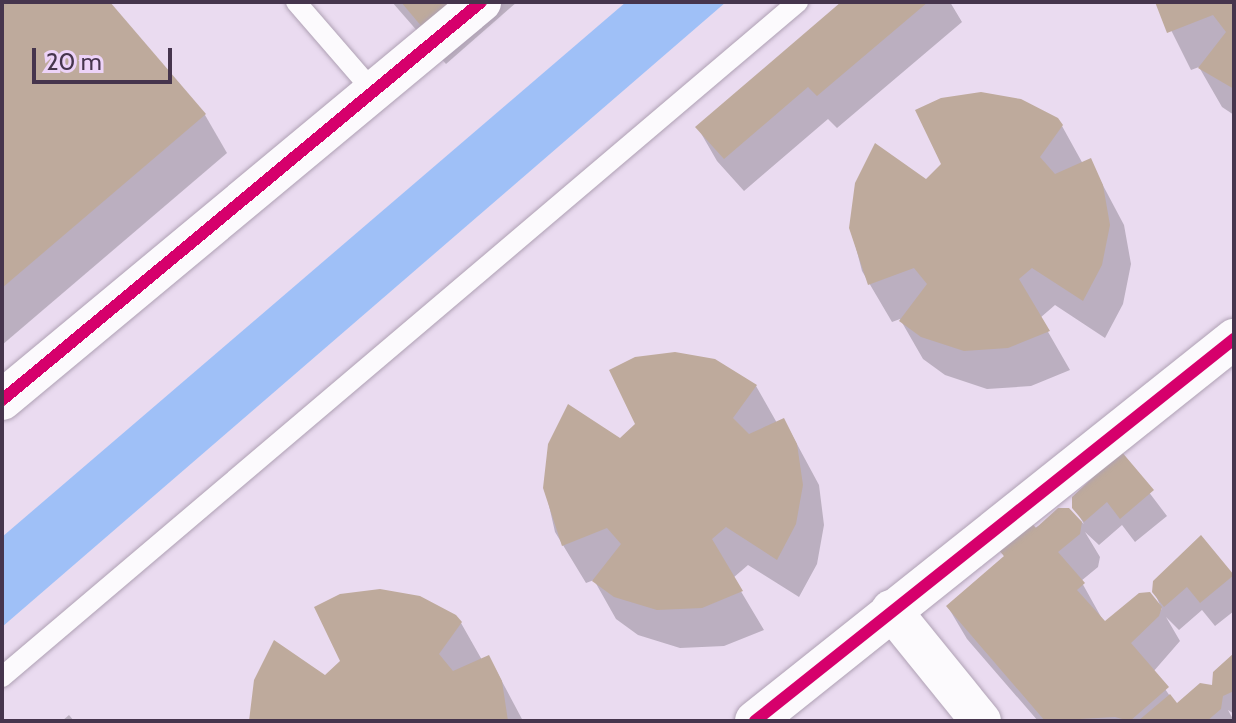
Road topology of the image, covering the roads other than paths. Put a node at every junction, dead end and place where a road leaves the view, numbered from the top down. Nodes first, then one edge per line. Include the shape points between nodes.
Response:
1 (296, 2) edge
2 (481, 2) edge
3 (798, 2) edge
4 (373, 91) junction
5 (1234, 339) edge
6 (2, 400) edge
7 (891, 610) junction
8 (2, 677) edge
9 (755, 721) edge
10 (981, 721) edge

1 - 4 lane
2 - 4 street
3 - 8 lane
4 - 6 street
5 - 7 street
7 - 9 street
7 - 10 street

